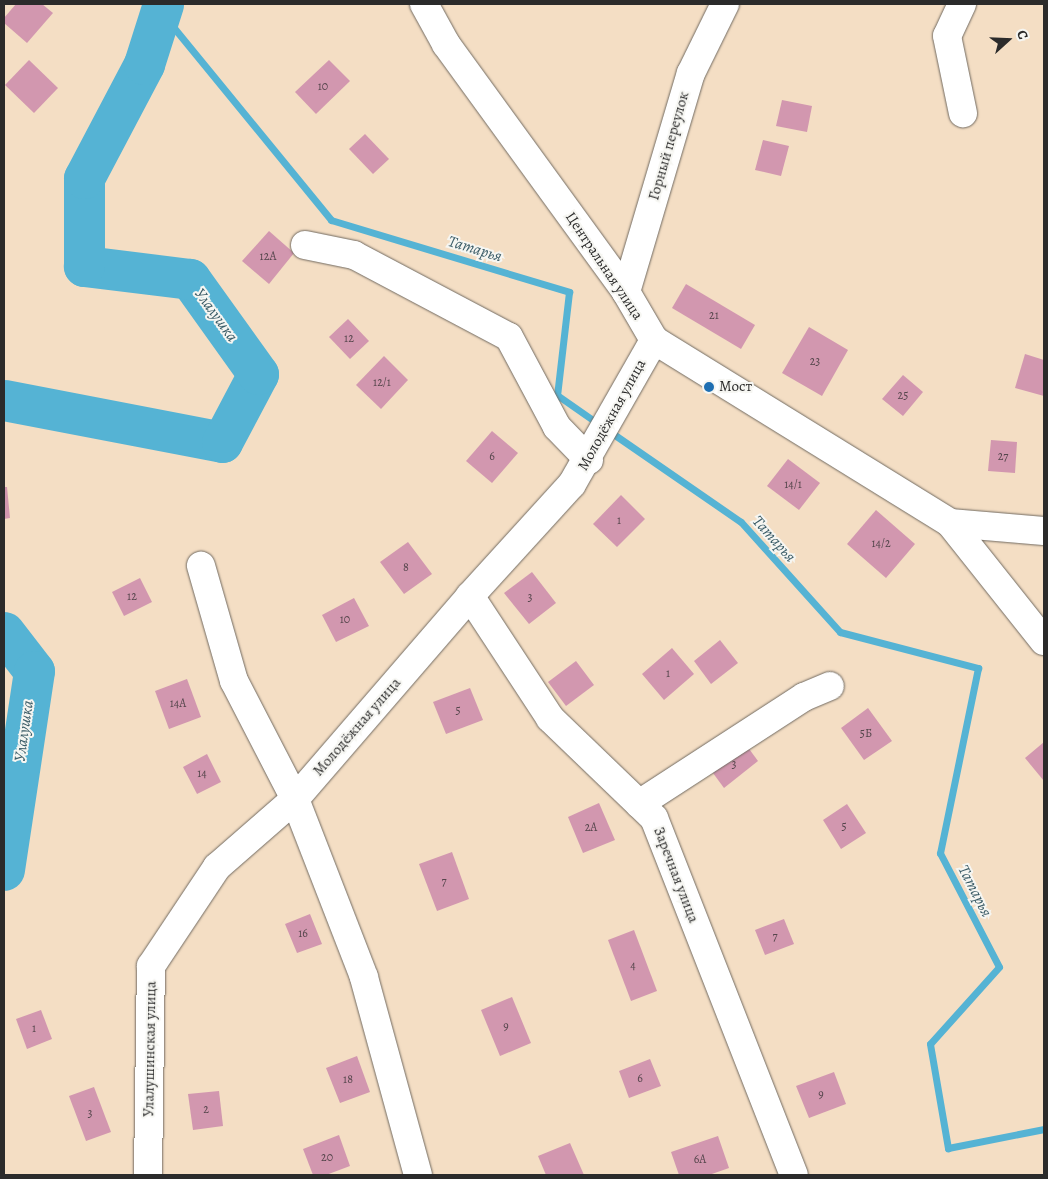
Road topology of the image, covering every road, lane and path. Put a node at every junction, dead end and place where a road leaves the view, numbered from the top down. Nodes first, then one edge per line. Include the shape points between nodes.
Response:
1 (424, 4) edge
2 (725, 4) edge
3 (962, 4) edge
4 (963, 113) dead end
5 (305, 245) dead end
6 (626, 292) junction
7 (654, 340) junction
8 (592, 453) junction
9 (950, 523) junction
10 (1044, 531) edge
11 (201, 566) dead end
12 (470, 596) junction
13 (1044, 641) edge
14 (830, 686) dead end
15 (296, 799) junction
16 (639, 804) junction
17 (148, 1175) edge
18 (418, 1175) edge
19 (794, 1175) edge

1 - 6 street, Центральная улица via 446,44
2 - 6 street, Горный переулок via 691,73
3 - 4 street via 947,36
5 - 8 street via 354,256 509,337 557,427
6 - 7 street, Центральная улица
7 - 8 street, Молодёжная улица via 611,413
7 - 9 street, Центральная улица
8 - 12 street, Молодёжная улица via 572,484
9 - 10 street
9 - 13 street, Центральная улица
11 - 15 street via 234,681
12 - 15 street, Молодёжная улица
12 - 16 street, Заречная улица via 550,718
14 - 16 street via 804,697
15 - 17 street, Улалушинская улица via 217,867 151,966
15 - 18 street via 364,977
16 - 19 street, Заречная улица via 654,818

